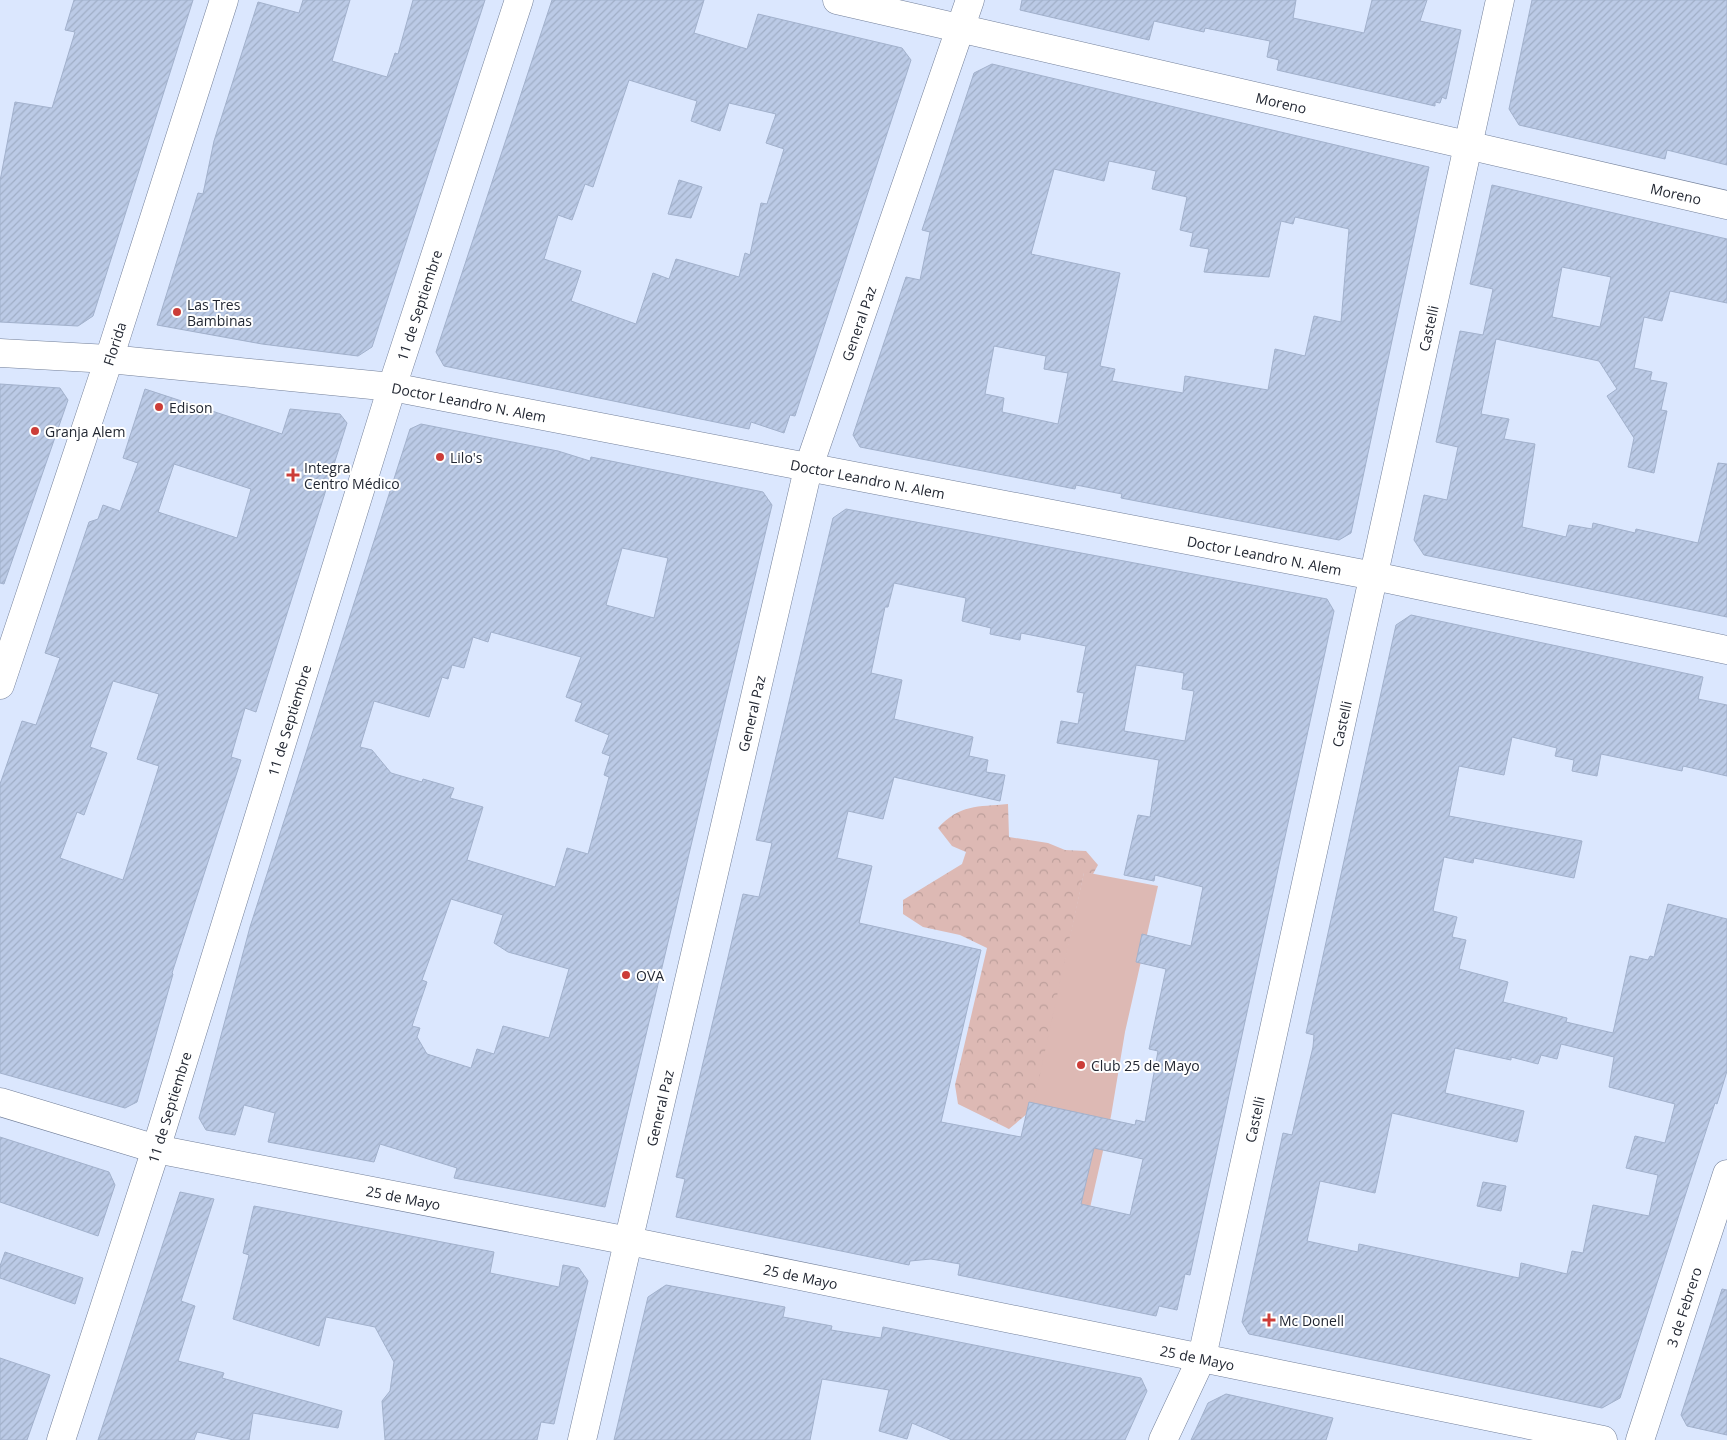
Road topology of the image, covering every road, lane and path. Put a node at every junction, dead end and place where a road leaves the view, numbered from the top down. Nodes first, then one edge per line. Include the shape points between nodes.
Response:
1 (224, 0) edge
2 (518, 0) edge
3 (837, 0) edge
4 (970, 0) edge
5 (1500, 0) edge
6 (960, 28) junction
7 (1469, 145) junction
8 (1727, 205) edge
9 (0, 353) edge
10 (110, 359) junction
11 (392, 387) junction
12 (808, 469) junction
13 (1374, 576) junction
14 (1727, 650) edge
15 (0, 685) edge
16 (0, 1102) edge
17 (156, 1149) junction
18 (1727, 1174) edge
19 (629, 1241) junction
20 (1202, 1357) junction
21 (61, 1440) edge
22 (582, 1440) edge
23 (1163, 1440) edge
24 (1604, 1440) edge
25 (1640, 1440) edge

1 - 10 street, Florida
2 - 11 street, 11 de Septiembre
3 - 6 street, Moreno
4 - 6 street, General Paz
5 - 7 street, Castelli
6 - 7 street, Moreno
6 - 12 street, General Paz
7 - 8 street, Moreno
7 - 13 street, Castelli
9 - 10 street, Doctor Leandro N. Alem
10 - 11 street, Doctor Leandro N. Alem
10 - 15 street, Florida
11 - 12 street, Doctor Leandro N. Alem
11 - 17 street, 11 de Septiembre
12 - 13 street, Doctor Leandro N. Alem
12 - 19 street, General Paz
13 - 14 street, Doctor Leandro N. Alem
13 - 20 street, Castelli
16 - 17 street, 25 de Mayo
17 - 19 street, 25 de Mayo
17 - 21 street, 11 de Septiembre
18 - 25 street, 3 de Febrero
19 - 20 street, 25 de Mayo
19 - 22 street, General Paz
20 - 23 street, Castelli
20 - 24 street, 25 de Mayo

